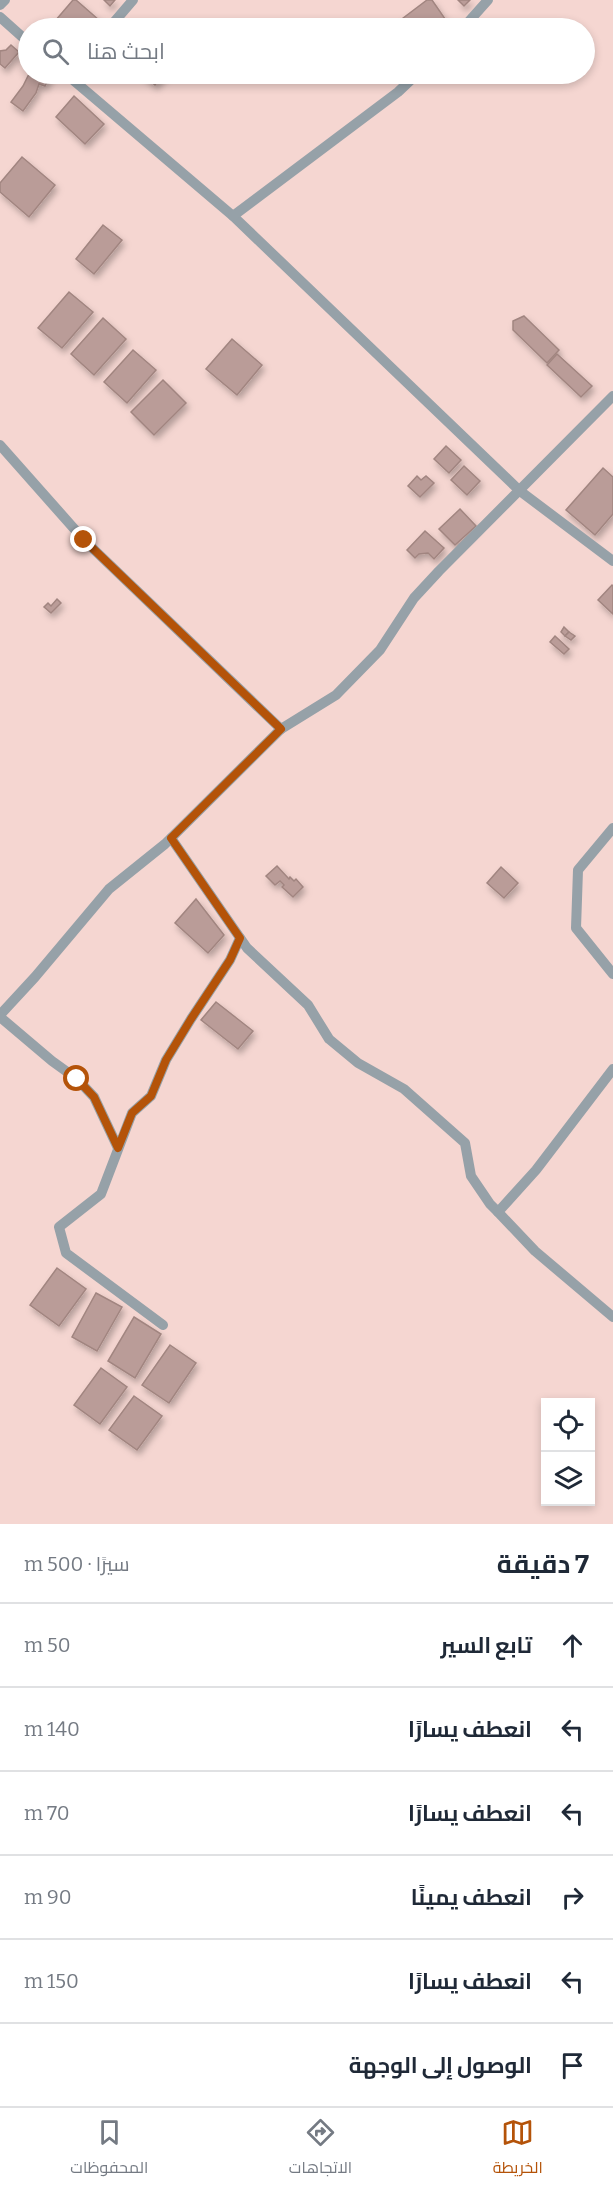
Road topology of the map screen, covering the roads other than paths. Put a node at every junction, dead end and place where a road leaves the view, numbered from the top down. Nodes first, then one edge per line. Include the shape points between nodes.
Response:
1 (5, 0) edge
2 (133, 0) edge
3 (488, 0) edge
4 (0, 5) edge
5 (0, 17) edge
6 (118, 18) edge
7 (472, 18) edge
8 (18, 33) edge
9 (79, 84) edge
10 (406, 84) edge
11 (232, 216) junction
12 (611, 401) edge
13 (0, 445) edge
14 (520, 491) junction
15 (613, 561) edge
16 (281, 729) junction
17 (613, 828) edge
18 (171, 838) junction
19 (240, 938) junction
20 (613, 974) edge
21 (0, 1016) edge
22 (613, 1069) edge
23 (118, 1148) junction
24 (498, 1212) junction
25 (613, 1317) edge
26 (163, 1325) dead end

1 - 4 street
2 - 6 street
3 - 7 street
5 - 8 street
9 - 11 street
10 - 11 street
11 - 14 street
12 - 14 street
13 - 16 street via 84,540
14 - 15 street
14 - 16 street via 414,598 380,650 336,695
16 - 18 street
17 - 20 street via 578,870 576,928
18 - 19 street
18 - 21 street via 109,890
19 - 23 street via 166,1060 151,1096 132,1113
19 - 24 street via 308,1005 329,1039 358,1063 404,1089 465,1143 471,1176
21 - 23 street via 94,1097
22 - 24 street via 536,1170
23 - 26 street via 101,1194 59,1227 66,1253
24 - 25 street via 535,1251

